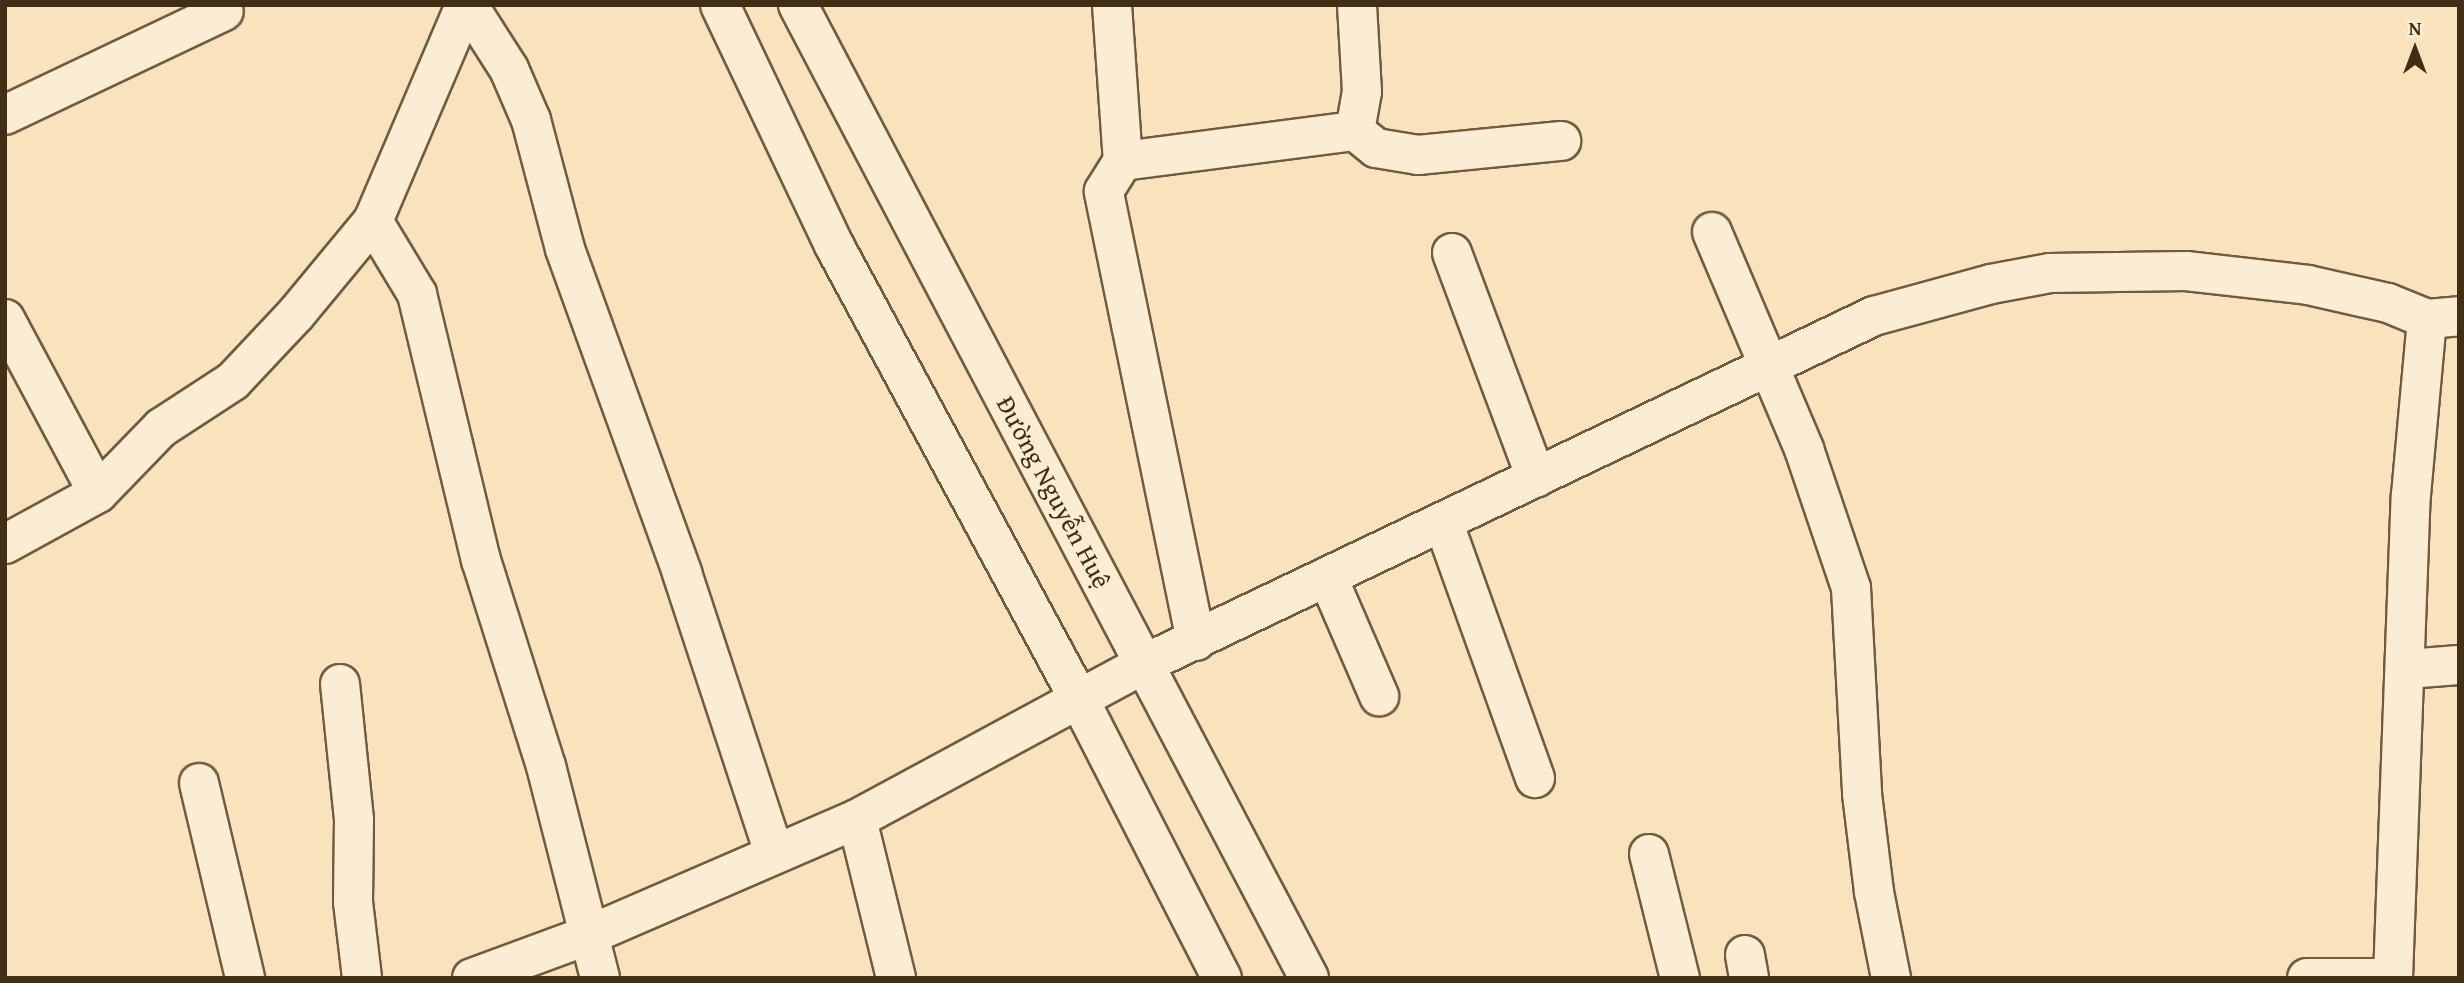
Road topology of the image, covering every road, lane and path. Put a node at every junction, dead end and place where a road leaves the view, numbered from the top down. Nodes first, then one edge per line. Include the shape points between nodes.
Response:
1 (467, 5) edge
2 (720, 5) edge
3 (798, 5) edge
4 (1112, 5) edge
5 (1357, 5) edge
6 (224, 11) dead end
7 (5, 115) edge
8 (1355, 131) junction
9 (1561, 141) dead end
10 (1123, 161) junction
11 (373, 221) junction
12 (1712, 232) dead end
13 (1452, 253) dead end
14 (2443, 318) edge
15 (5, 319) edge
16 (1769, 363) junction
17 (1536, 478) junction
18 (98, 493) junction
19 (1444, 524) junction
20 (5, 544) edge
21 (1328, 578) junction
22 (1196, 641) junction
23 (1144, 664) junction
24 (2459, 666) edge
25 (2407, 669) junction
26 (340, 684) dead end
27 (1380, 696) dead end
28 (1079, 699) junction
29 (1535, 778) dead end
30 (199, 783) dead end
31 (857, 819) junction
32 (774, 853) junction
33 (1648, 854) dead end
34 (589, 935) junction
35 (245, 978) edge
36 (362, 978) edge
37 (472, 978) edge
38 (600, 978) edge
39 (895, 978) edge
40 (1222, 978) edge
41 (1310, 978) edge
42 (1680, 978) edge
43 (1891, 978) edge
44 (2307, 978) edge
45 (2382, 978) edge
46 (2393, 978) edge

1 - 11 street
1 - 32 street via 509,69 531,120 565,249 682,573
2 - 28 street via 834,244
3 - 23 street, Đường Nguyễn Huệ
4 - 10 street
5 - 8 street via 1362,92
6 - 7 street
8 - 9 street via 1376,148 1418,155
8 - 10 street
10 - 22 street via 1104,191
11 - 18 street via 248,367 189,414 161,428
11 - 34 street via 417,294 481,560 546,766
12 - 16 street
13 - 17 street
14 - 16 street via 2257,278 2186,271 2050,273 1874,316
14 - 25 street via 2411,495
15 - 18 street
16 - 17 street
16 - 43 street via 1851,588 1862,793
17 - 19 street
18 - 20 street
19 - 21 street
19 - 29 street
21 - 22 street
21 - 27 street
22 - 23 street
23 - 28 street
23 - 41 street, Đường Nguyễn Huệ
24 - 25 street
25 - 46 street
26 - 36 street via 354,820 353,902
28 - 31 street
28 - 40 street
30 - 35 street
31 - 32 street
31 - 39 street
32 - 34 street
33 - 42 street
34 - 37 street
34 - 38 street
44 - 45 street

